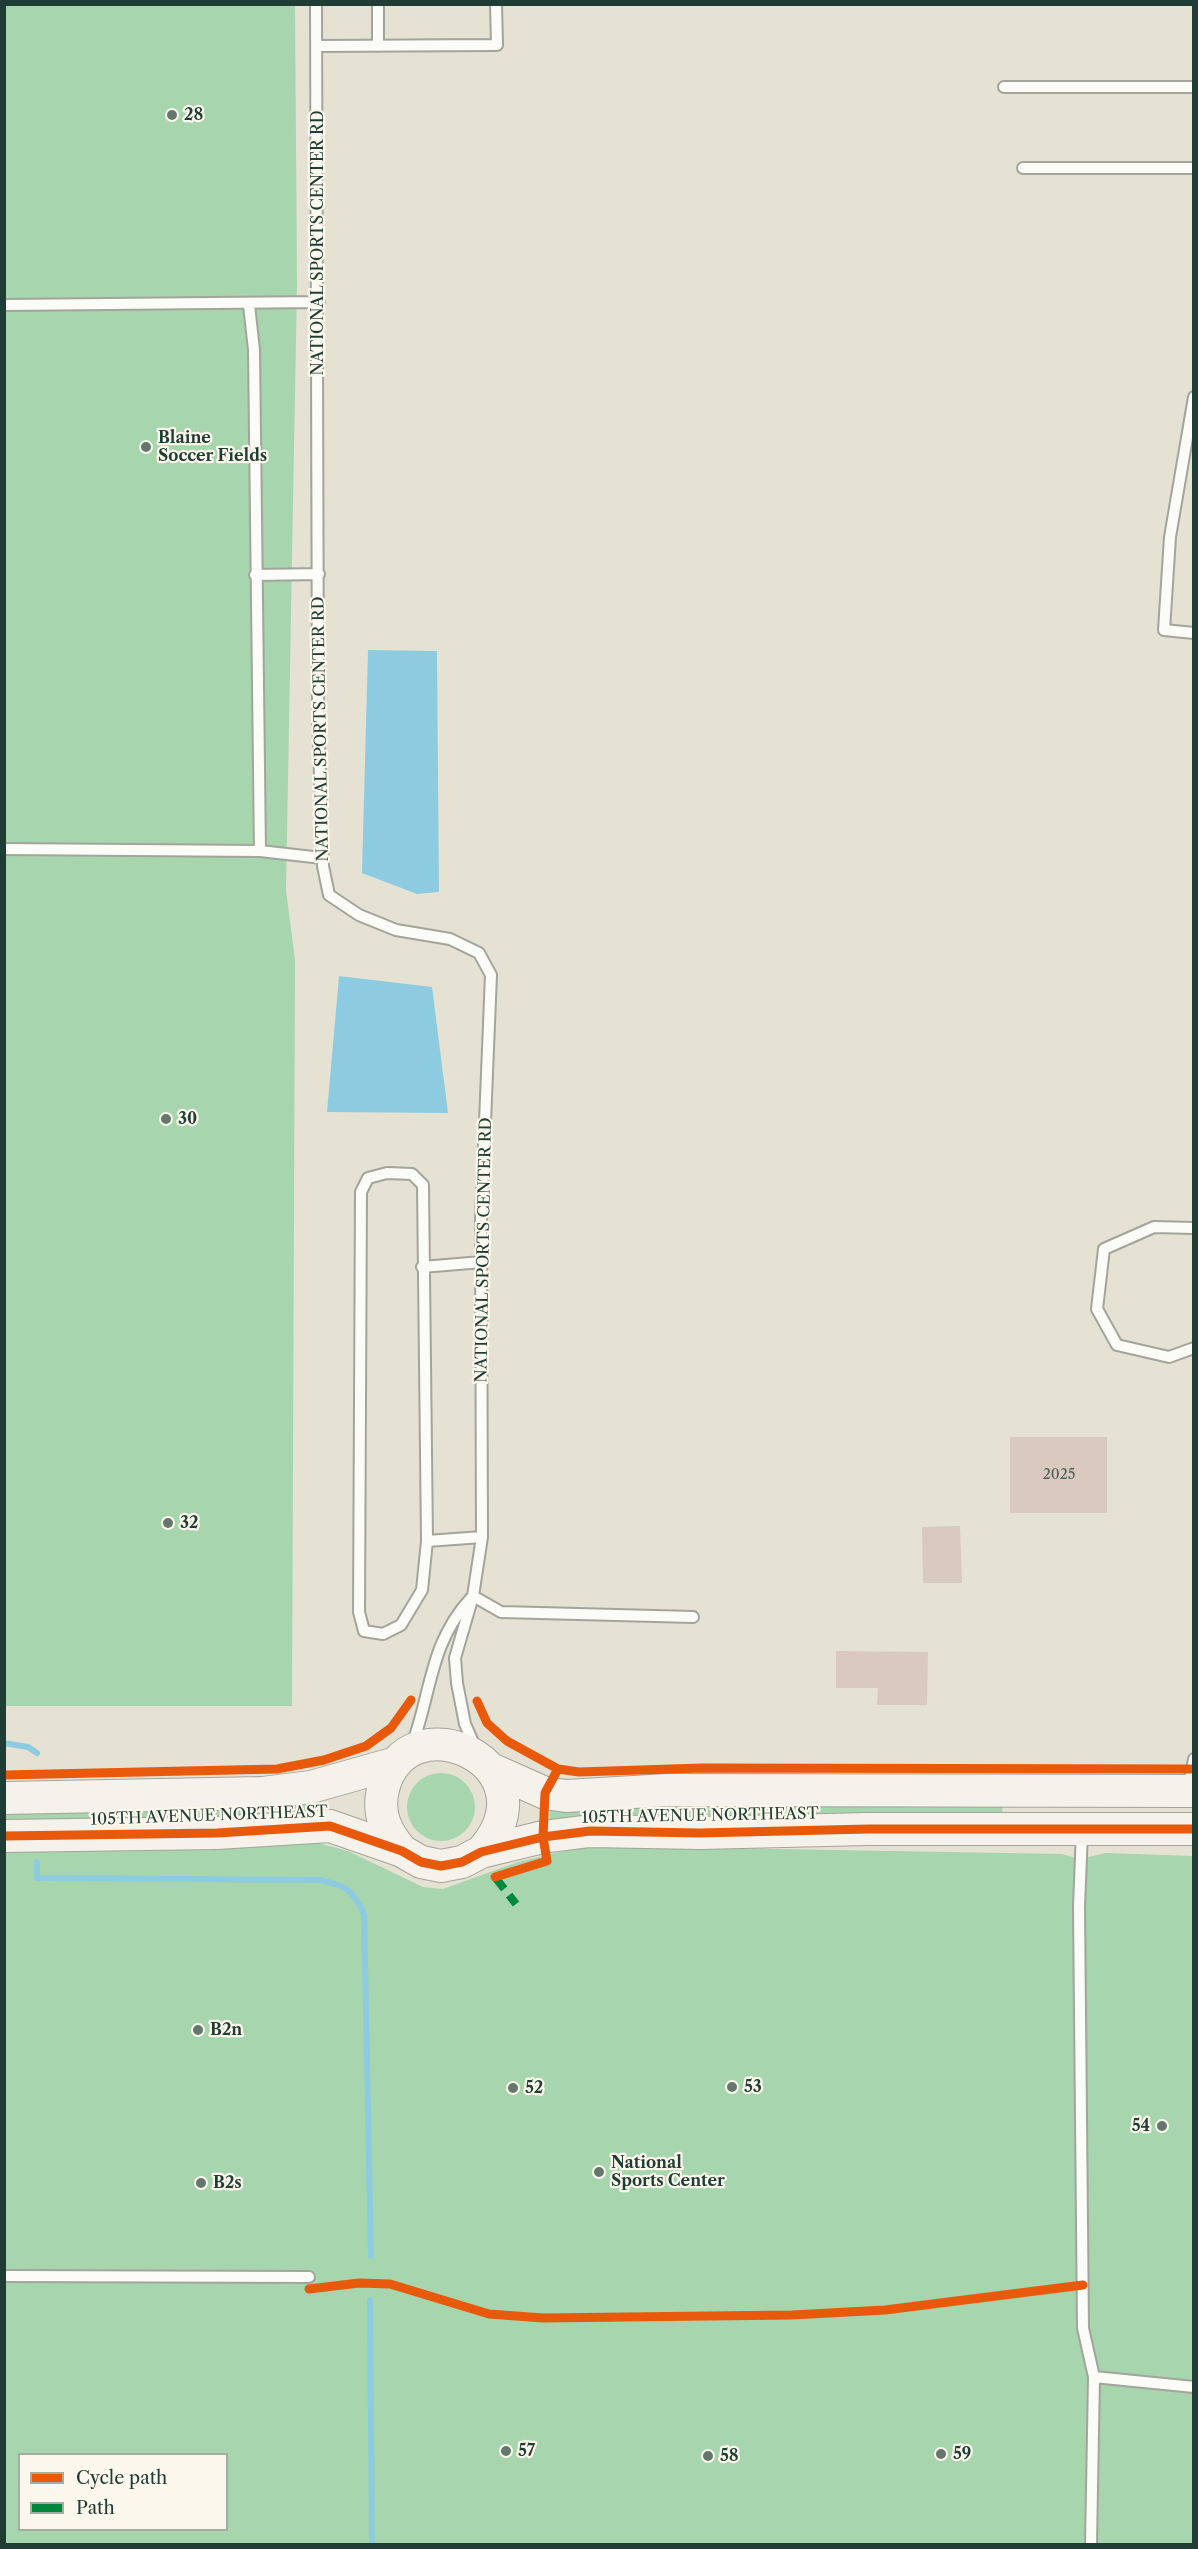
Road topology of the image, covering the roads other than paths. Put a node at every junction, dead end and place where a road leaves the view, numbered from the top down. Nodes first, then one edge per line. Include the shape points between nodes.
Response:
1 (316, 4) edge
2 (378, 4) edge
3 (496, 4) edge
4 (317, 46) junction
5 (378, 46) junction
6 (1004, 87) dead end
7 (1194, 87) edge
8 (1023, 168) dead end
9 (1194, 168) edge
10 (318, 302) junction
11 (4, 305) edge
12 (249, 305) junction
13 (1194, 397) edge
14 (318, 573) junction
15 (255, 575) junction
16 (1194, 633) edge
17 (4, 849) edge
18 (260, 851) junction
19 (322, 858) junction
20 (1194, 1228) edge
21 (482, 1262) junction
22 (422, 1267) junction
23 (1194, 1348) edge
24 (482, 1537) junction
25 (427, 1541) junction
26 (473, 1596) junction
27 (693, 1617) dead end
28 (403, 1758) junction
29 (1194, 1759) edge
30 (485, 1763) junction
31 (1191, 1791) edge
32 (4, 1798) edge
33 (1082, 1828) junction
34 (1194, 1829) edge
35 (4, 1836) edge
36 (402, 1851) junction
37 (481, 1852) junction
38 (4, 2276) edge
39 (309, 2277) dead end
40 (1094, 2377) junction
41 (1194, 2388) edge
42 (1091, 2544) edge

1 - 4 lane, NATIONAL SPORTS CENTER RD
2 - 5 lane
3 - 5 lane via 496,45
4 - 5 lane
4 - 10 lane, NATIONAL SPORTS CENTER RD
6 - 7 lane
8 - 9 lane
10 - 12 lane
10 - 14 lane, NATIONAL SPORTS CENTER RD
11 - 12 lane
12 - 15 lane via 254,350
13 - 16 lane via 1170,537 1164,630
14 - 15 lane
14 - 19 lane, NATIONAL SPORTS CENTER RD
15 - 18 lane
17 - 18 lane
18 - 19 lane
19 - 21 lane, NATIONAL SPORTS CENTER RD via 329,895 359,915 396,930 450,939 479,953 491,975
20 - 23 lane via 1154,1227 1104,1249 1097,1310 1117,1345 1168,1357
21 - 22 lane
21 - 24 lane, NATIONAL SPORTS CENTER RD
22 - 25 lane
22 - 25 lane via 423,1185 412,1174 387,1173 368,1178 361,1192 359,1612 364,1631 383,1634 401,1625 422,1590
24 - 25 lane
24 - 26 lane, NATIONAL SPORTS CENTER RD
26 - 27 lane via 501,1612
26 - 28 lane via 454,1617 436,1656
26 - 30 lane, NATIONAL SPORTS CENTER RD via 455,1658 465,1724
28 - 30 street, 105TH AVENUE NORTHEAST via 423,1747 452,1745
28 - 32 street, 105TH AVENUE NORTHEAST via 311,1787 263,1794
28 - 36 street via 385,1781 381,1800 382,1819 389,1836
29 - 31 lane
30 - 31 street, 105TH AVENUE NORTHEAST via 545,1794 567,1796 668,1790
30 - 37 street via 500,1785 503,1803 497,1830
33 - 34 street, 105TH AVENUE NORTHEAST
33 - 37 street, 105TH AVENUE NORTHEAST via 590,1831
33 - 40 lane via 1079,1917 1083,2328
35 - 36 street, 105TH AVENUE NORTHEAST via 217,1833 330,1826
36 - 37 street, 105TH AVENUE NORTHEAST via 421,1862 441,1866 462,1862
38 - 39 lane
40 - 41 lane
40 - 42 lane

